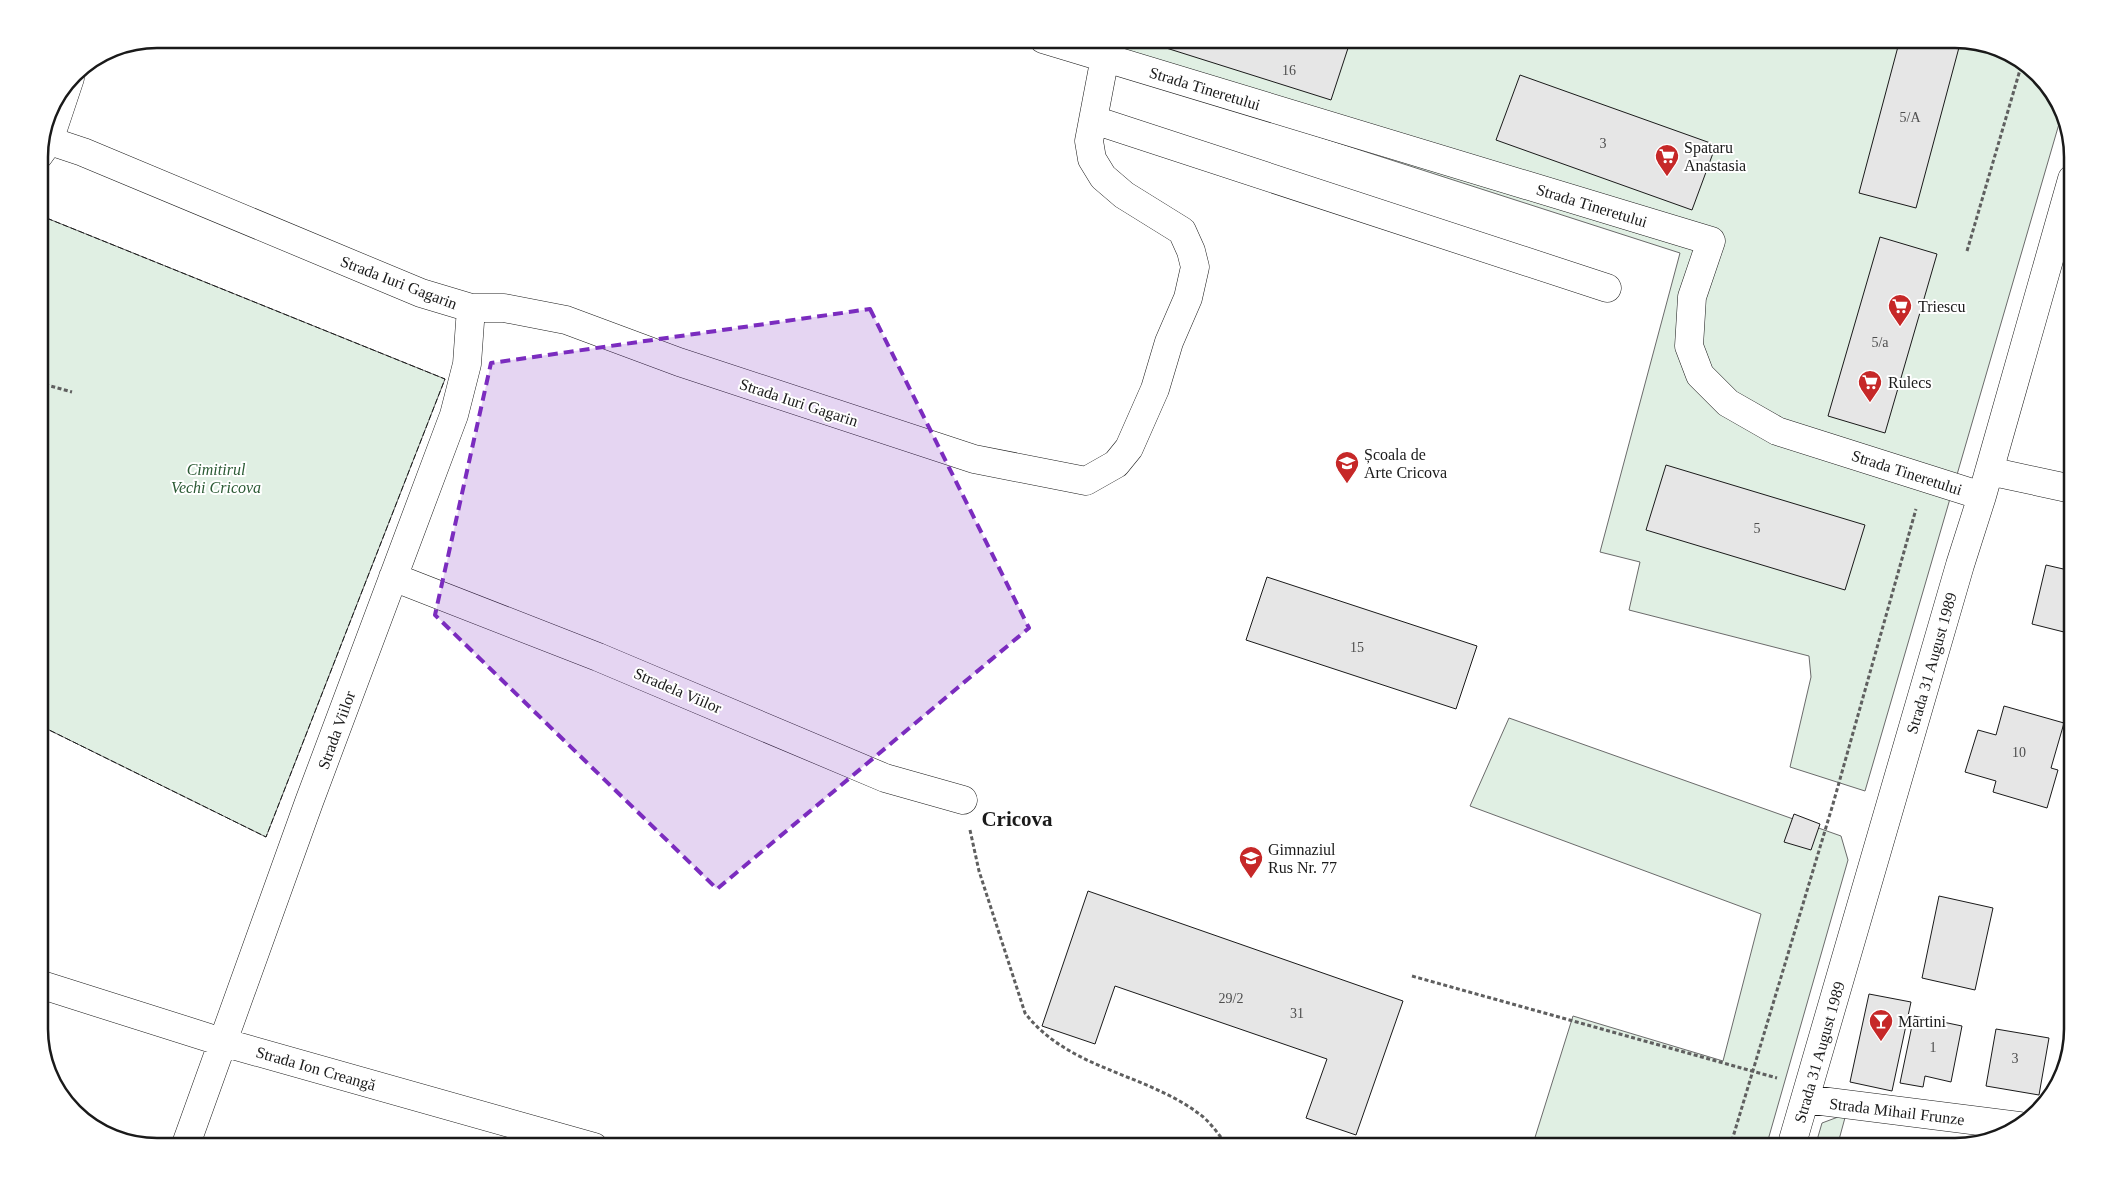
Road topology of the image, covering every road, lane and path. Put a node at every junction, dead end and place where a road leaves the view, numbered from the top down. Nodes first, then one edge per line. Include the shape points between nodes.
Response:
1 (1074, 48) edge
2 (1105, 57) junction
3 (2020, 69) edge
4 (1094, 120) junction
5 (48, 146) edge
6 (2063, 210) edge
7 (1967, 250) dead end
8 (1607, 288) dead end
9 (471, 308) junction
10 (48, 385) edge
11 (72, 392) dead end
12 (1924, 477) junction
13 (1986, 484) junction
14 (2063, 488) edge
15 (393, 577) junction
16 (963, 800) joint
17 (1412, 976) dead end
18 (48, 987) edge
19 (222, 1042) junction
20 (1753, 1072) junction
21 (1807, 1093) junction
22 (2008, 1124) edge
23 (189, 1138) edge
24 (562, 1138) edge
25 (1221, 1138) edge
26 (1733, 1138) edge
27 (1794, 1138) edge

1 - 2 street, Strada Tineretului
2 - 4 street, Strada Iuri Gagarin
2 - 12 street, Strada Tineretului via 1711,241 1692,297 1689,346 1700,375 1728,403 1777,431
3 - 7 path
4 - 8 street
4 - 9 street, Strada Iuri Gagarin via 1089,141 1092,159 1103,177 1124,195 1182,231 1195,267 1188,298 1128,448 1116,464 1086,481 974,459 679,362 566,320 504,308
5 - 9 street, Strada Iuri Gagarin via 83,152 422,294
6 - 13 street, Strada 31 August 1989
9 - 15 street, Strada Viilor via 467,364 454,415
10 - 11 path
12 - 13 street, Strada Tineretului
12 - 20 path via 1833,804
13 - 14 street, Strada Tineretului
13 - 21 street, Strada 31 August 1989
15 - 16 street, Stradela Viilor via 598,656 885,778
15 - 19 street, Strada Viilor
16 - 25 path via 979,871 1025,1013 1039,1030 1096,1065 1200,1113
17 - 20 path
18 - 19 street, Strada Ion Creangă
19 - 23 street, Strada Viilor
19 - 24 street, Strada Ion Creangă
20 - 21 path
20 - 26 path
21 - 22 street, Strada Mihail Frunze
21 - 27 street, Strada 31 August 1989

